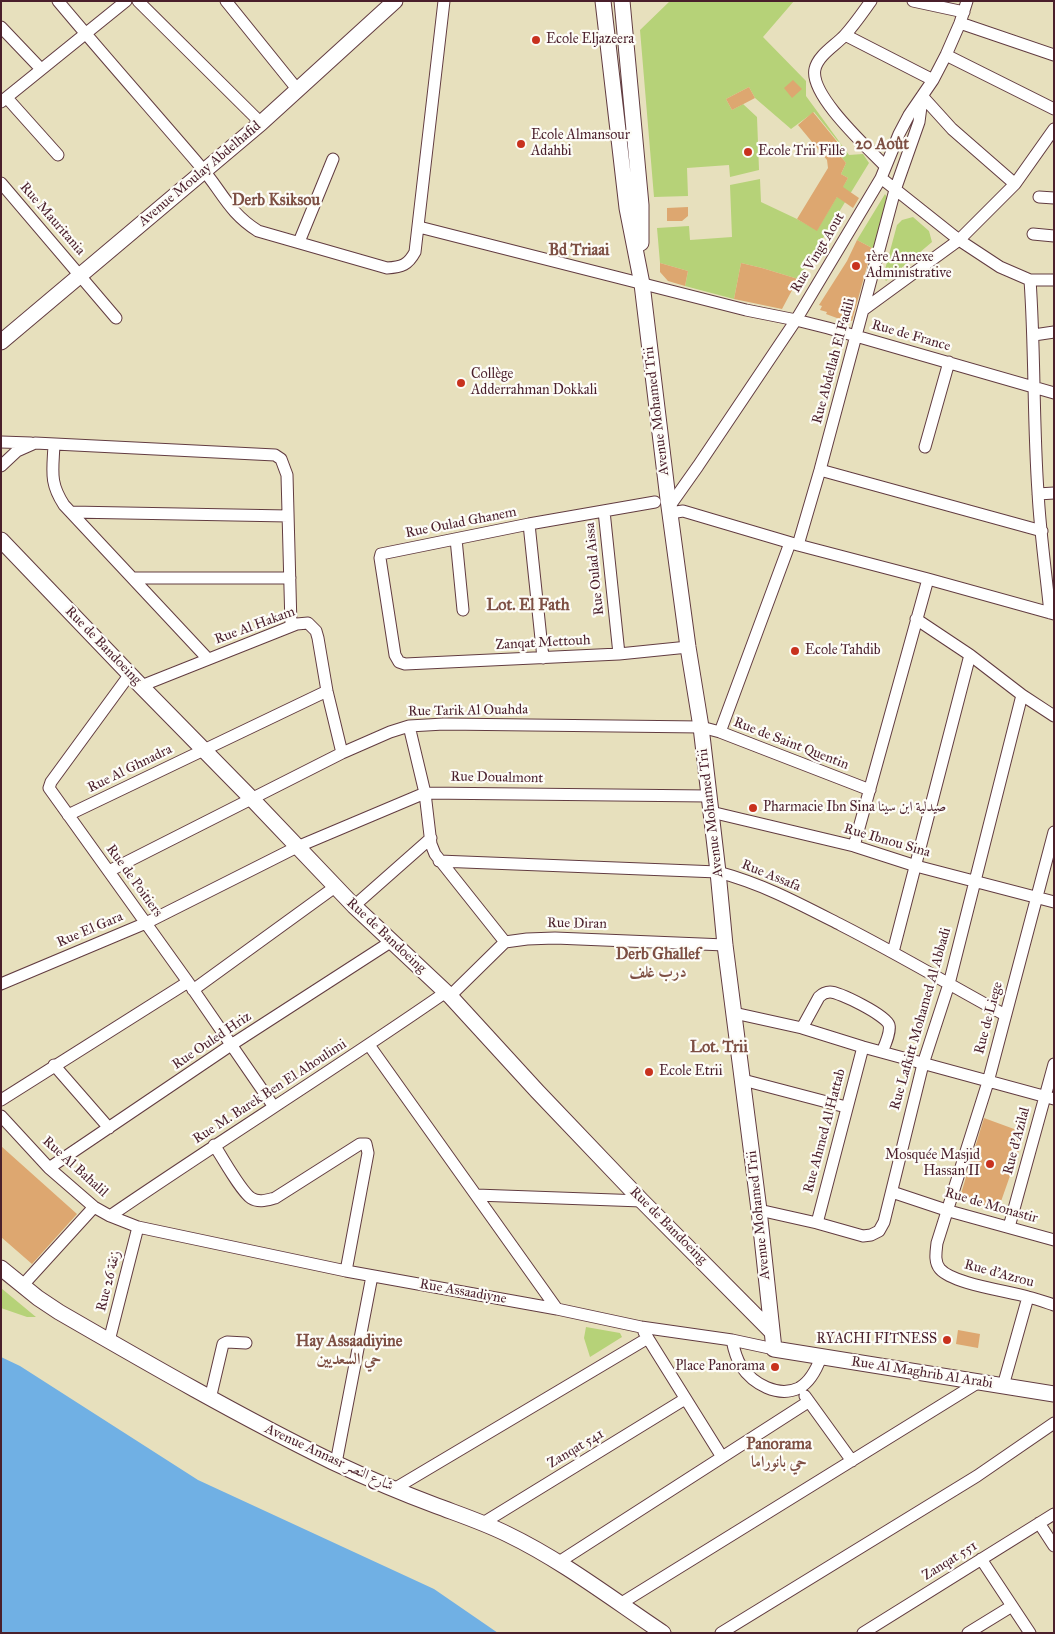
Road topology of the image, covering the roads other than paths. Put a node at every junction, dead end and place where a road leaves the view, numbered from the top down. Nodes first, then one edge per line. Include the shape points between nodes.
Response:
1 (58, 1) edge
2 (126, 1) edge
3 (138, 1) edge
4 (226, 1) edge
5 (444, 1) edge
6 (871, 1) edge
7 (913, 1) edge
8 (387, 4) edge
9 (603, 6) edge
10 (623, 6) edge
11 (963, 12) edge
12 (1, 27) edge
13 (85, 33) junction
14 (845, 35) junction
15 (946, 55) junction
16 (1054, 55) edge
17 (41, 68) junction
18 (933, 80) junction
19 (297, 89) junction
20 (923, 97) junction
21 (4, 100) edge
22 (1054, 109) edge
23 (261, 122) junction
24 (1054, 129) edge
25 (58, 155) dead end
26 (333, 159) dead end
27 (885, 166) junction
28 (204, 170) junction
29 (880, 178) junction
30 (1, 183) edge
31 (1015, 184) junction
32 (895, 190) junction
33 (1039, 197) dead end
34 (1054, 198) edge
35 (418, 227) junction
36 (1033, 234) dead end
37 (1054, 236) edge
38 (959, 240) junction
39 (298, 242) junction
40 (80, 275) junction
41 (1030, 280) junction
42 (1054, 280) edge
43 (642, 281) junction
44 (863, 310) junction
45 (116, 318) dead end
46 (796, 320) junction
47 (1054, 332) edge
48 (1034, 335) junction
49 (857, 337) junction
50 (1, 342) edge
51 (949, 362) junction
52 (1033, 387) junction
53 (1054, 393) edge
54 (1, 442) edge
55 (35, 444) junction
56 (54, 444) junction
57 (924, 448) dead end
58 (1, 466) edge
59 (820, 470) junction
60 (1054, 492) edge
61 (1038, 494) junction
62 (665, 507) junction
63 (604, 511) junction
64 (71, 512) junction
65 (288, 516) junction
66 (529, 524) junction
67 (1042, 531) junction
68 (456, 539) junction
69 (1, 540) edge
70 (794, 544) junction
71 (133, 578) junction
72 (290, 578) junction
73 (928, 578) junction
74 (462, 610) dead end
75 (1052, 614) edge
76 (916, 619) junction
77 (291, 626) junction
78 (688, 647) junction
79 (619, 654) junction
80 (970, 655) junction
81 (543, 658) junction
82 (208, 659) junction
83 (399, 662) joint
84 (130, 674) junction
85 (141, 686) junction
86 (327, 691) junction
87 (1022, 695) junction
88 (1054, 716) edge
89 (409, 726) junction
90 (701, 727) junction
91 (720, 732) junction
92 (204, 749) junction
93 (342, 753) junction
94 (870, 790) junction
95 (425, 793) junction
96 (708, 796) junction
97 (252, 799) junction
98 (711, 812) junction
99 (68, 815) junction
100 (1053, 835) edge
101 (430, 838) junction
102 (854, 846) junction
103 (297, 847) junction
104 (438, 861) junction
105 (916, 866) junction
106 (109, 871) junction
107 (718, 872) junction
108 (974, 881) junction
109 (335, 887) junction
110 (1037, 898) junction
111 (1054, 902) edge
112 (354, 906) junction
113 (146, 923) junction
114 (392, 941) junction
115 (505, 942) junction
116 (724, 945) junction
117 (893, 952) junction
118 (1, 984) edge
119 (948, 984) junction
120 (190, 986) junction
121 (448, 994) junction
122 (734, 1013) junction
123 (1005, 1015) junction
124 (802, 1028) junction
125 (231, 1045) junction
126 (369, 1045) junction
127 (863, 1047) junction
128 (882, 1052) junction
129 (922, 1064) junction
130 (1054, 1064) edge
131 (54, 1065) junction
132 (743, 1080) junction
133 (988, 1082) junction
134 (1049, 1098) edge
135 (1, 1100) edge
136 (846, 1107) junction
137 (274, 1108) junction
138 (1, 1116) edge
139 (109, 1128) junction
140 (214, 1145) junction
141 (49, 1168) junction
142 (892, 1192) junction
143 (476, 1195) junction
144 (642, 1201) junction
145 (94, 1207) junction
146 (759, 1210) junction
147 (948, 1211) junction
148 (110, 1216) junction
149 (817, 1223) junction
150 (138, 1227) junction
151 (1010, 1227) junction
152 (1054, 1240) edge
153 (1, 1268) edge
154 (346, 1271) junction
155 (372, 1276) junction
156 (22, 1286) junction
157 (1028, 1296) junction
158 (1054, 1305) edge
159 (557, 1309) junction
160 (641, 1327) junction
161 (771, 1330) junction
162 (648, 1338) junction
163 (732, 1340) junction
164 (109, 1341) junction
165 (246, 1343) dead end
166 (774, 1349) junction
167 (790, 1352) joint
168 (821, 1357) junction
169 (979, 1382) junction
170 (1003, 1386) junction
171 (800, 1388) junction
172 (1054, 1394) edge
173 (210, 1399) junction
174 (685, 1400) junction
175 (808, 1402) junction
176 (1054, 1423) edge
177 (722, 1457) junction
178 (852, 1461) junction
179 (336, 1463) junction
180 (394, 1488) junction
181 (1054, 1514) edge
182 (483, 1523) junction
183 (1039, 1523) junction
184 (1054, 1546) edge
185 (981, 1559) junction
186 (559, 1562) junction
187 (620, 1604) junction
188 (1012, 1606) junction
189 (663, 1633) edge
190 (721, 1633) edge
191 (863, 1633) edge
192 (968, 1633) edge
193 (1030, 1633) edge

1 - 13 street
2 - 13 street
3 - 23 street
4 - 19 street
5 - 35 street
6 - 14 street
7 - 11 street
8 - 19 street, Avenue Moulay Abdelhafid
9 - 10 street
9 - 43 street, Avenue Mohamed Trii via 627,208
10 - 43 street, Avenue Mohamed Trii via 641,205
11 - 15 street, Rue Vingt Aout
11 - 16 street
12 - 17 street
13 - 17 street
13 - 28 street
14 - 18 street
14 - 27 street via 822,57 815,68 815,80 828,103
15 - 18 street, Rue Vingt Aout
15 - 22 street
17 - 21 street
18 - 20 street, Rue Vingt Aout
19 - 23 street, Avenue Moulay Abdelhafid
20 - 27 street, Rue Vingt Aout via 899,134
20 - 31 street via 952,130
20 - 32 street, Rue Abdellah El Fadili via 919,122
21 - 25 street
23 - 28 street, Avenue Moulay Abdelhafid
24 - 31 street
26 - 39 street
27 - 29 street, Rue Vingt Aout
28 - 39 street via 229,207 245,222 258,231
28 - 40 street, Avenue Moulay Abdelhafid
29 - 32 street
29 - 46 street, Rue Vingt Aout
30 - 40 street, Rue Mauritania
31 - 38 street
32 - 38 street
32 - 44 street, Rue Abdellah El Fadili
33 - 34 street
35 - 39 street via 416,252 410,262 399,268 387,268
35 - 43 street, Rue de France
36 - 37 street
38 - 41 street via 1000,267
38 - 44 street
40 - 45 street, Rue Mauritania
40 - 50 street, Avenue Moulay Abdelhafid
41 - 42 street
41 - 48 street
43 - 46 street, Rue de France via 746,310
43 - 62 street, Avenue Mohamed Trii
44 - 49 street, Rue Abdellah El Fadili
46 - 49 street, Rue de France
46 - 62 street, Rue Vingt Aout via 698,466
47 - 48 street
48 - 52 street
49 - 51 street, Rue de France
49 - 59 street, Rue Abdellah El Fadili
51 - 52 street, Rue de France
51 - 57 street
52 - 53 street, Rue de France
52 - 61 street
54 - 55 street
55 - 56 street
55 - 58 street via 17,451
56 - 64 street via 53,482 56,493
56 - 65 street via 274,455 281,459 287,475
59 - 67 street
59 - 70 street, Rue Abdellah El Fadili
60 - 61 street
61 - 67 street
62 - 63 street, Rue Oulad Ghanem
62 - 70 street, Rue Oulad Ghanem
62 - 78 street, Avenue Mohamed Trii
63 - 66 street, Rue Oulad Ghanem
63 - 79 street, Rue Oulad Aissa
64 - 65 street
64 - 71 street
65 - 72 street
66 - 68 street, Rue Oulad Ghanem
66 - 81 street
67 - 75 street
68 - 74 street
68 - 83 street, Rue Oulad Ghanem via 380,556 395,655
69 - 84 street, Rue de Bandoeing
70 - 73 street, Rue Oulad Ghanem
70 - 91 street, Rue Abdellah El Fadili
71 - 72 street
71 - 82 street
72 - 77 street
73 - 75 street, Rue Oulad Ghanem
73 - 76 street
76 - 80 street
76 - 94 street
77 - 82 street, Rue Al Hakam
77 - 86 street, Rue Al Hakam via 308,623 316,631
78 - 79 street, Zanqat Mettouh
78 - 90 street, Avenue Mohamed Trii
79 - 81 street, Zanqat Mettouh
80 - 87 street
80 - 105 street
81 - 83 street, Zanqat Mettouh
82 - 85 street, Rue Al Hakam
84 - 85 street, Rue de Bandoeing
84 - 99 street, Rue de Poitiers via 50,784 49,788
85 - 92 street, Rue de Bandoeing
86 - 92 street, Rue Al Ghnadra
86 - 93 street, Rue Al Hakam
87 - 88 street
87 - 108 street, Rue Lafkitt Mohamed Al Abbadi
89 - 90 street, Rue Tarik Al Ouahda
89 - 93 street, Rue Tarik Al Ouahda
89 - 95 street
90 - 91 street, Rue de Saint Quentin
90 - 96 street, Avenue Mohamed Trii
91 - 94 street, Rue de Saint Quentin
92 - 97 street, Rue de Bandoeing
92 - 99 street, Rue Al Ghnadra
93 - 97 street, Rue Tarik Al Ouahda
94 - 102 street
95 - 96 street, Rue Doualmont
95 - 101 street
95 - 103 street, Rue Doualmont
96 - 98 street, Avenue Mohamed Trii
97 - 103 street, Rue de Bandoeing
97 - 106 street, Rue Tarik Al Ouahda
98 - 102 street, Rue Ibnou Sina
98 - 107 street, Avenue Mohamed Trii
99 - 106 street, Rue de Poitiers
100 - 110 street, Rue de Liege
101 - 104 street
101 - 112 street
102 - 105 street, Rue Ibnou Sina
103 - 109 street, Rue de Bandoeing
103 - 113 street, Rue El Gara
104 - 107 street, Rue Assafa
104 - 115 street
105 - 108 street, Rue Ibnou Sina
105 - 117 street
106 - 113 street, Rue de Poitiers
107 - 116 street, Avenue Mohamed Trii
107 - 117 street, Rue Assafa via 772,890
108 - 110 street, Rue Ibnou Sina
108 - 119 street, Rue Lafkitt Mohamed Al Abbadi
109 - 112 street, Rue de Bandoeing
109 - 120 street
110 - 111 street, Rue Ibnou Sina
110 - 123 street, Rue de Liege
112 - 114 street, Rue de Bandoeing
113 - 118 street, Rue El Gara
113 - 120 street, Rue de Poitiers
114 - 121 street, Rue de Bandoeing
114 - 125 street, Rue Ouled Hriz
115 - 116 street, Rue Diran via 555,938
115 - 121 street
116 - 122 street, Avenue Mohamed Trii
117 - 119 street, Rue Assafa
119 - 123 street, Rue Assafa
119 - 129 street, Rue Lafkitt Mohamed Al Abbadi
120 - 125 street, Rue de Poitiers
120 - 131 street
121 - 126 street, Rue M. Barek Ben El Ahoulimi
121 - 144 street, Rue de Bandoeing
122 - 124 street
122 - 132 street, Avenue Mohamed Trii
123 - 133 street, Rue de Liege
124 - 127 street
124 - 128 street via 819,997 830,992 837,994 886,1020 889,1025
125 - 137 street, Rue de Poitiers
125 - 139 street, Rue Ouled Hriz
126 - 137 street, Rue M. Barek Ben El Ahoulimi
126 - 143 street
127 - 128 street
127 - 136 street, Rue Ahmed Al Hattab
128 - 129 street
129 - 133 street
129 - 142 street, Rue Lafkitt Mohamed Al Abbadi
130 - 134 street, Rue d'Azilal
131 - 135 street
131 - 139 street
132 - 136 street
132 - 146 street, Avenue Mohamed Trii
133 - 134 street
133 - 147 street, Rue de Liege
134 - 151 street, Rue d'Azilal
136 - 149 street, Rue Ahmed Al Hattab
137 - 140 street, Rue M. Barek Ben El Ahoulimi
138 - 141 street, Rue Al Bahalil
139 - 141 street, Rue Ouled Hriz
140 - 148 street, Rue M. Barek Ben El Ahoulimi
140 - 154 street via 245,1191 252,1198 266,1201 360,1144 366,1144 368,1152
141 - 145 street, Rue Al Bahalil
142 - 147 street, Rue de Monastir
142 - 149 street, Rue Lafkitt Mohamed Al Abbadi via 884,1222 871,1235 863,1236
143 - 144 street
143 - 159 street
144 - 161 street, Rue de Bandoeing
145 - 148 street, Rue Al Bahalil
145 - 156 street
146 - 149 street, Rue Lafkitt Mohamed Al Abbadi
146 - 161 street, Avenue Mohamed Trii
147 - 151 street, Rue de Monastir
147 - 157 street, Rue d'Azrou via 935,1255 940,1270 966,1282
148 - 150 street, Rue Al Bahalil
150 - 154 street, Rue Assaadiyne
150 - 164 street, Rue 26 زنقة
151 - 152 street, Rue de Monastir
153 - 156 street, Avenue Annasr شارع النصر
154 - 155 street, Rue Assaadiyne
155 - 159 street, Rue Assaadiyne
155 - 179 street
156 - 164 street, Avenue Annasr شارع النصر
157 - 158 street, Rue d'Azrou
157 - 170 street
159 - 160 street, Rue Assaadiyne
160 - 162 street
160 - 163 street, Rue Assaadiyne
161 - 166 street, Avenue Mohamed Trii
162 - 174 street
162 - 180 street
163 - 166 street, Rue Assaadiyne
163 - 171 street via 737,1359 750,1377 776,1391
164 - 173 street, Avenue Annasr شارع النصر
165 - 173 street via 223,1344
166 - 167 street, Rue Assaadiyne
167 - 168 street, Rue Al Maghrib Al Arabi
168 - 169 street, Rue Al Maghrib Al Arabi
168 - 171 street via 816,1370
169 - 170 street, Rue Al Maghrib Al Arabi
169 - 178 street
170 - 172 street, Rue Al Maghrib Al Arabi
171 - 175 street
173 - 179 street, Avenue Annasr شارع النصر
174 - 177 street
174 - 182 street, Zanqat 541
175 - 177 street
175 - 178 street
176 - 190 street via 977,1476
177 - 186 street
178 - 187 street
179 - 180 street, Avenue Annasr شارع النصر
180 - 182 street, Avenue Annasr شارع النصر
181 - 183 street, Zanqat 551
182 - 186 street, Avenue Annasr شارع النصر
183 - 184 street
183 - 185 street, Zanqat 551
185 - 188 street
185 - 191 street, Zanqat 551
186 - 187 street, Avenue Annasr شارع النصر
187 - 189 street, Avenue Annasr شارع النصر
188 - 192 street
188 - 193 street

